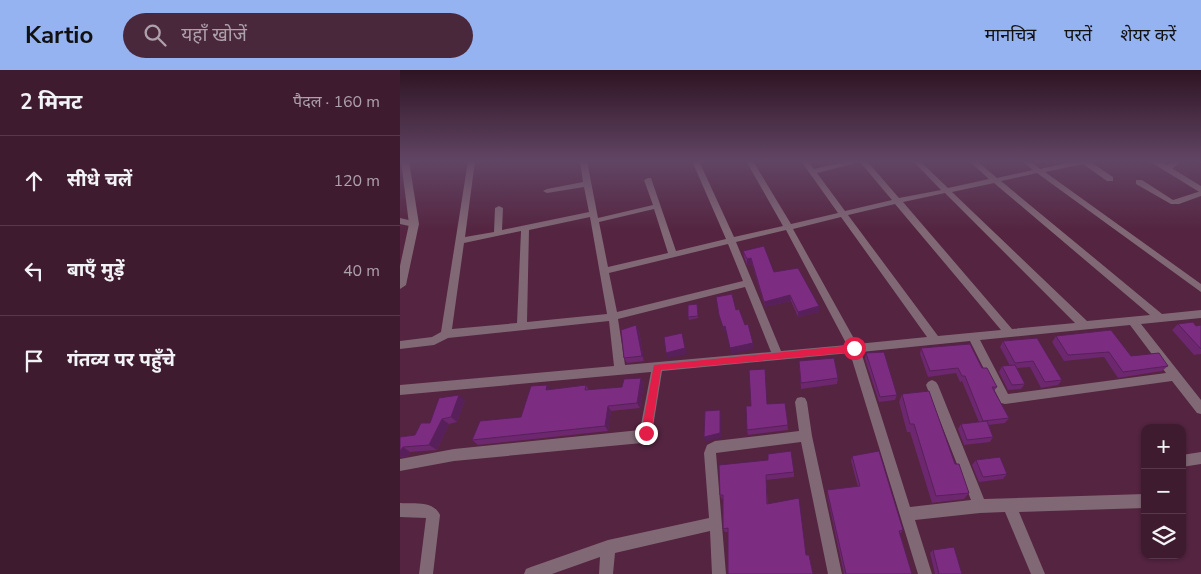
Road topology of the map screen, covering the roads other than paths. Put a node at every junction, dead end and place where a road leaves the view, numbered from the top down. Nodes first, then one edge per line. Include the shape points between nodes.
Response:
1 (587, 184) edge
2 (407, 185) edge
3 (469, 185) edge
4 (584, 185) edge
5 (650, 185) edge
6 (705, 185) edge
7 (763, 185) edge
8 (821, 185) edge
9 (883, 185) edge
10 (940, 185) edge
11 (984, 185) edge
12 (999, 185) edge
13 (1057, 185) edge
14 (1142, 185) edge
15 (1190, 185) edge
16 (547, 192) dead end
17 (948, 192) junction
18 (1201, 192) edge
19 (898, 202) junction
20 (657, 206) junction
21 (499, 208) dead end
22 (844, 215) junction
23 (593, 218) junction
24 (400, 220) edge
25 (414, 224) junction
26 (525, 228) junction
27 (789, 228) junction
28 (498, 234) junction
29 (461, 241) junction
30 (731, 241) junction
31 (673, 255) junction
32 (404, 261) edge
33 (604, 271) junction
34 (747, 283) junction
35 (400, 285) edge
36 (1201, 288) edge
37 (1201, 314) edge
38 (613, 317) junction
39 (1160, 318) junction
40 (1132, 320) junction
41 (1083, 324) junction
42 (522, 325) junction
43 (1009, 332) junction
44 (446, 334) junction
45 (973, 336) junction
46 (936, 341) junction
47 (400, 345) edge
48 (854, 348) junction
49 (778, 356) junction
50 (657, 367) junction
51 (620, 369) junction
52 (1175, 376) junction
53 (932, 385) dead end
54 (400, 390) edge
55 (801, 402) dead end
56 (1201, 409) edge
57 (806, 436) junction
58 (1201, 458) edge
59 (1186, 460) edge
60 (400, 464) edge
61 (1141, 502) edge
62 (1009, 505) junction
63 (980, 506) junction
64 (400, 510) edge
65 (906, 514) junction
66 (716, 523) junction
67 (608, 547) junction
68 (426, 574) edge
69 (531, 574) edge
70 (606, 574) edge
71 (719, 574) edge
72 (835, 574) edge
73 (925, 574) edge
74 (1038, 574) edge

1 - 23 street
2 - 25 street
3 - 29 street
4 - 16 street
5 - 20 street
6 - 30 street
7 - 27 street
8 - 22 street
9 - 19 street
10 - 17 street
11 - 17 street
12 - 39 street
13 - 36 street
14 - 18 street via 1171,202
15 - 18 street
17 - 19 street
17 - 41 street
19 - 22 street
19 - 43 street
20 - 23 street
20 - 31 street
21 - 28 street
22 - 27 street
22 - 46 street
23 - 26 street
23 - 33 street
24 - 25 street
25 - 32 street
26 - 28 street
26 - 42 street
27 - 30 street
27 - 48 street
28 - 29 street
29 - 44 street
30 - 31 street
30 - 34 street
31 - 33 street
32 - 35 street
33 - 38 street
34 - 38 street
34 - 49 street
37 - 39 street
38 - 42 street
38 - 51 street
39 - 40 street
40 - 41 street
40 - 52 street
41 - 43 street
42 - 44 street
43 - 45 street
44 - 47 street via 434,341
45 - 46 street
45 - 52 street via 1004,399
46 - 48 street
48 - 49 street
48 - 65 street
49 - 50 street
50 - 51 street
50 - 60 street via 646,433 642,437 454,455
51 - 54 street
52 - 56 street
53 - 63 street
55 - 57 street
57 - 66 street via 711,449
57 - 72 street
58 - 59 street
61 - 62 street
62 - 63 street
62 - 74 street
63 - 65 street
64 - 68 street via 429,511 433,515
65 - 73 street
66 - 67 street
66 - 71 street
67 - 69 street
67 - 70 street

